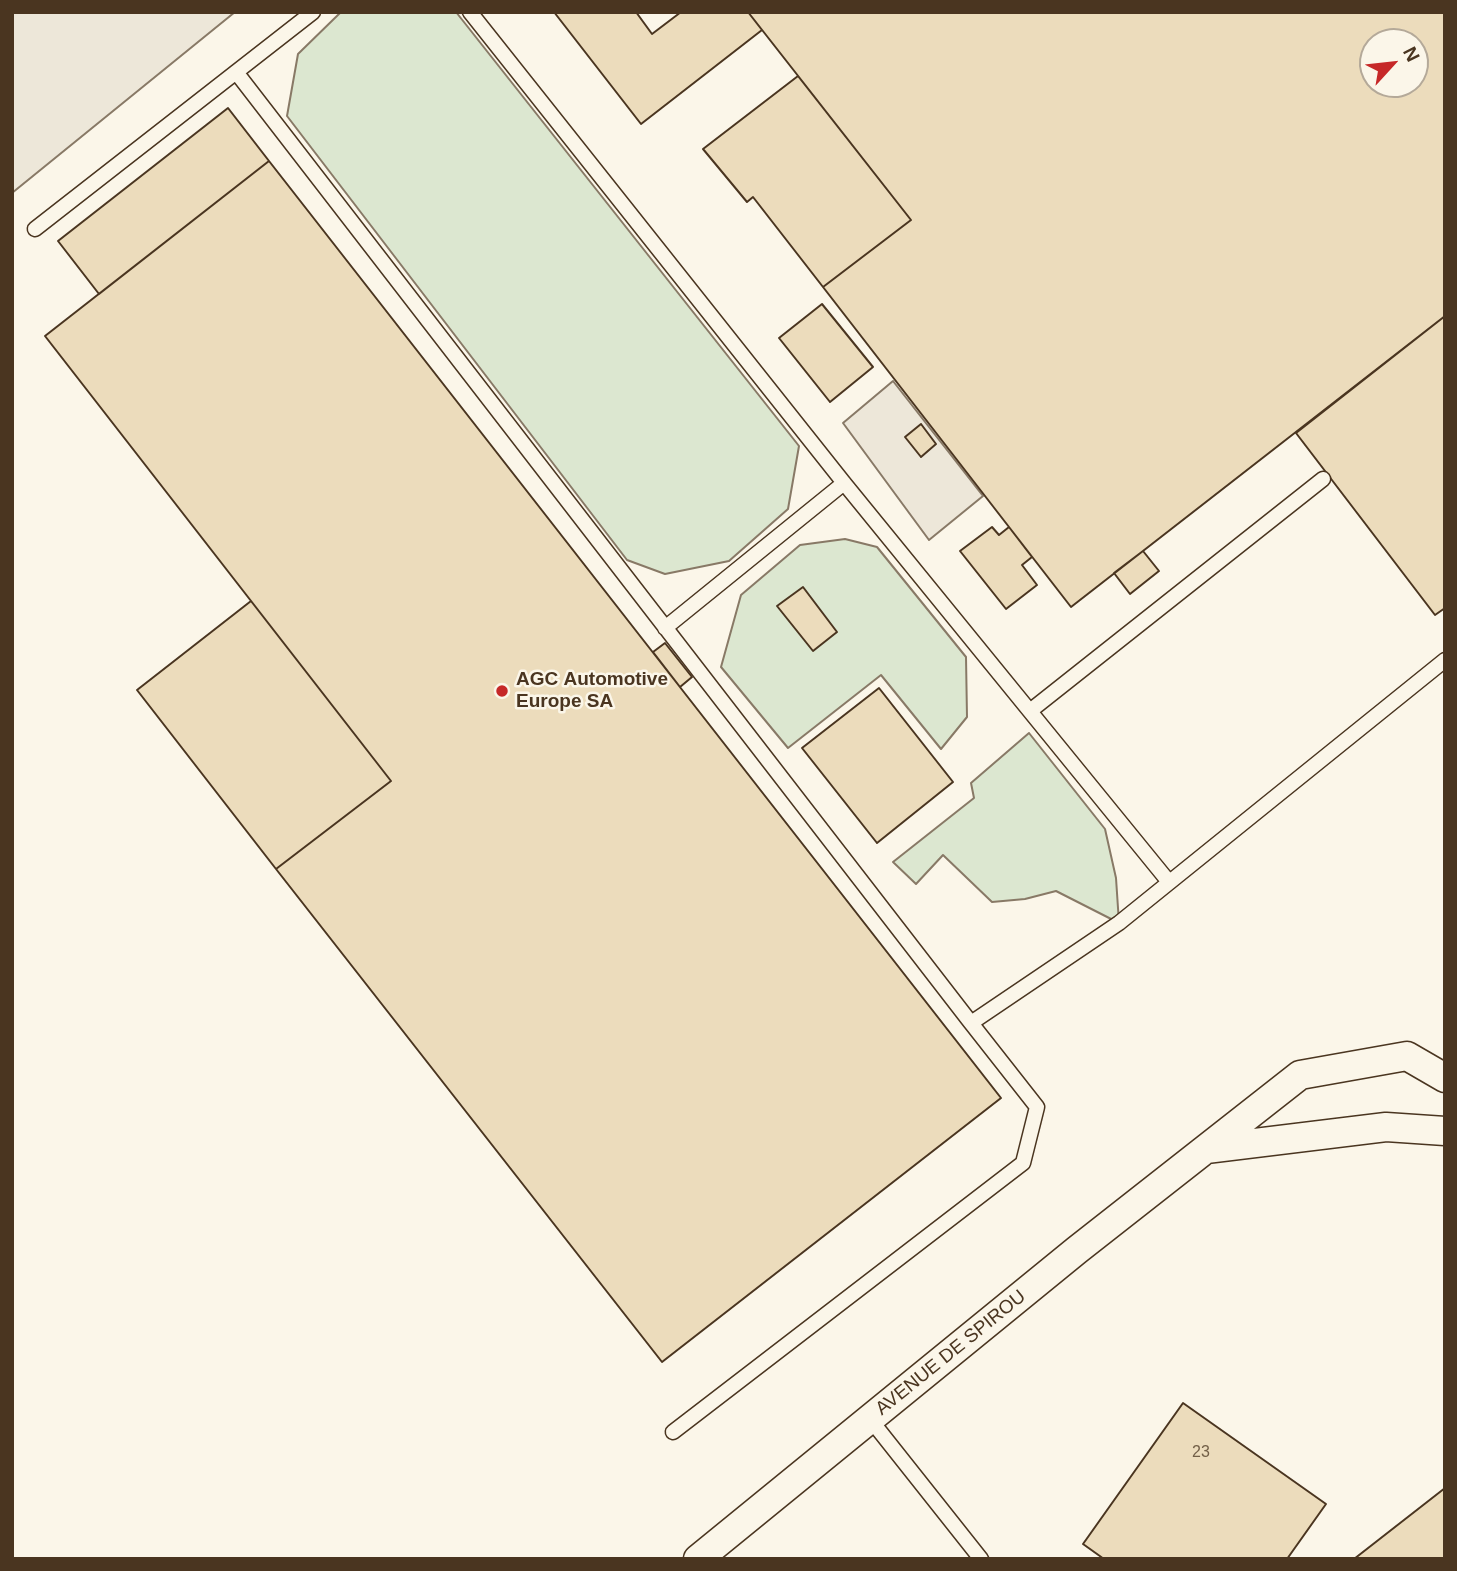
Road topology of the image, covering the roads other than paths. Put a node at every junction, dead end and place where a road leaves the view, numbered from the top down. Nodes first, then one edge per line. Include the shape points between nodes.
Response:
1 (313, 12) edge
2 (470, 12) edge
3 (236, 72) junction
4 (35, 229) dead end
5 (1324, 479) dead end
6 (844, 482) junction
7 (665, 628) junction
8 (1445, 660) edge
9 (1030, 711) junction
10 (1169, 882) junction
11 (971, 1023) junction
12 (1445, 1077) edge
13 (1445, 1131) edge
14 (1206, 1149) junction
15 (870, 1419) junction
16 (673, 1432) dead end
17 (698, 1559) edge
18 (981, 1559) edge

1 - 3 lane
2 - 6 lane
3 - 4 lane
3 - 7 lane
5 - 9 lane
6 - 7 lane
6 - 9 lane
7 - 11 lane
8 - 10 lane
9 - 10 lane
10 - 11 lane via 1119,923
11 - 16 lane via 1037,1107 1023,1163
12 - 14 street, AVENUE DE SPIROU via 1407,1056 1300,1075
13 - 14 street via 1386,1127
14 - 15 street, AVENUE DE SPIROU
15 - 17 street, AVENUE DE SPIROU
15 - 18 lane

